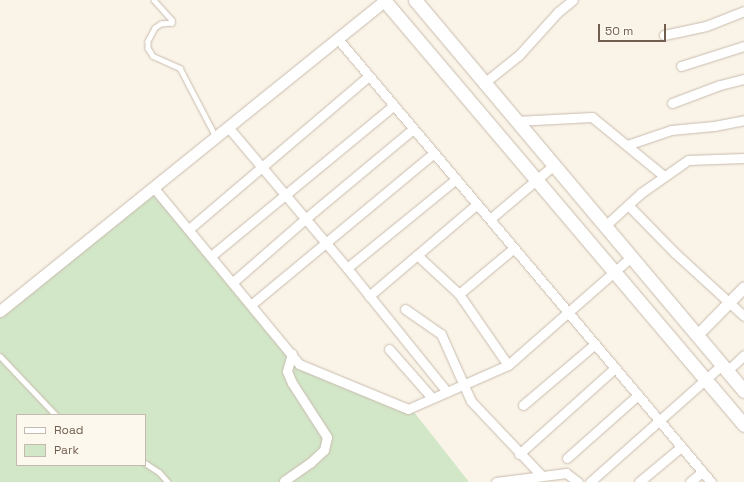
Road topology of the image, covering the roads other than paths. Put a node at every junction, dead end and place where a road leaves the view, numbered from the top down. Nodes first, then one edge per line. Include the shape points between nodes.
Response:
1 (154, 0) edge
2 (385, 0) edge
3 (415, 0) edge
4 (573, 0) edge
5 (744, 11) edge
6 (664, 35) dead end
7 (338, 39) junction
8 (744, 46) edge
9 (681, 66) dead end
10 (369, 76) junction
11 (744, 79) edge
12 (484, 83) junction
13 (672, 103) dead end
14 (394, 105) junction
15 (744, 120) edge
16 (516, 121) junction
17 (228, 127) junction
18 (413, 128) junction
19 (216, 137) junction
20 (627, 145) junction
21 (434, 153) junction
22 (744, 158) edge
23 (554, 165) junction
24 (260, 166) junction
25 (664, 176) junction
26 (456, 179) junction
27 (536, 180) junction
28 (154, 188) junction
29 (285, 195) junction
30 (477, 204) junction
31 (628, 205) junction
32 (305, 219) junction
33 (490, 219) junction
34 (605, 226) junction
35 (189, 229) junction
36 (326, 243) junction
37 (514, 248) junction
38 (417, 255) junction
39 (211, 256) junction
40 (631, 257) junction
41 (347, 268) junction
42 (614, 271) junction
43 (233, 282) junction
44 (744, 287) edge
45 (459, 294) junction
46 (370, 296) junction
47 (730, 302) junction
48 (252, 304) junction
49 (405, 309) dead end
50 (0, 311) edge
51 (568, 312) junction
52 (744, 316) edge
53 (697, 335) junction
54 (595, 344) junction
55 (390, 349) dead end
56 (292, 354) junction
57 (744, 355) edge
58 (0, 356) edge
59 (508, 366) junction
60 (615, 368) junction
61 (725, 368) junction
62 (706, 379) junction
63 (463, 384) junction
64 (744, 391) edge
65 (447, 392) junction
66 (638, 395) junction
67 (432, 398) junction
68 (523, 405) dead end
69 (55, 414) edge
70 (659, 420) junction
71 (744, 425) edge
72 (681, 447) junction
73 (519, 454) junction
74 (567, 458) dead end
75 (146, 464) edge
76 (702, 472) junction
77 (541, 475) junction
78 (284, 481) dead end
79 (168, 482) edge
80 (496, 482) edge
81 (578, 482) edge
82 (590, 482) edge
83 (639, 482) edge
84 (690, 482) edge
85 (711, 482) edge

1 - 19 lane via 172,23 161,24 155,28 149,37 148,48 153,56 180,68
2 - 7 street
2 - 27 main road
3 - 12 main road
4 - 12 street via 558,12 519,54
5 - 6 street via 706,26
7 - 10 street
7 - 17 street
8 - 9 street
10 - 14 street
10 - 24 street
11 - 13 street
12 - 16 main road
14 - 18 street
14 - 29 street
15 - 20 street via 671,130
16 - 20 street via 592,117
16 - 23 main road
17 - 19 street
17 - 24 street
18 - 21 street
18 - 32 street
19 - 28 street
20 - 25 street
21 - 26 street
21 - 36 street
22 - 25 street via 688,160
23 - 27 street
23 - 34 main road
24 - 29 street
24 - 35 street
25 - 31 street
26 - 30 street
26 - 41 street
27 - 33 street
27 - 42 main road
28 - 35 street
28 - 50 street
29 - 32 street
29 - 39 street
30 - 33 street
30 - 38 street
31 - 34 street
31 - 47 street via 675,253
32 - 36 street
32 - 43 street
33 - 37 street
34 - 40 main road
35 - 39 street
36 - 41 street
36 - 48 street
37 - 45 street
37 - 51 street
38 - 45 street
38 - 46 street
39 - 43 street
40 - 42 street
40 - 53 main road
41 - 46 street
42 - 51 street
42 - 62 main road
43 - 48 street
44 - 47 street
45 - 59 street
46 - 65 street
47 - 52 street
47 - 53 street
48 - 56 street
49 - 63 street via 441,334
51 - 54 street
51 - 59 street
53 - 61 main road
54 - 60 street
54 - 68 street
55 - 67 street
56 - 67 street via 299,364 408,409
56 - 78 street via 287,371 292,383 327,437 324,450
57 - 61 street
58 - 69 lane
59 - 63 street
60 - 66 street
60 - 73 street
61 - 62 street
61 - 64 main road
62 - 70 street
62 - 71 main road
63 - 65 street
63 - 73 street via 471,401
65 - 67 street
66 - 70 street
66 - 74 street
70 - 72 street
70 - 82 street
72 - 76 street
72 - 83 street
73 - 77 street
75 - 79 lane via 160,472
76 - 84 street
76 - 85 street
77 - 80 street
77 - 81 street via 566,473

